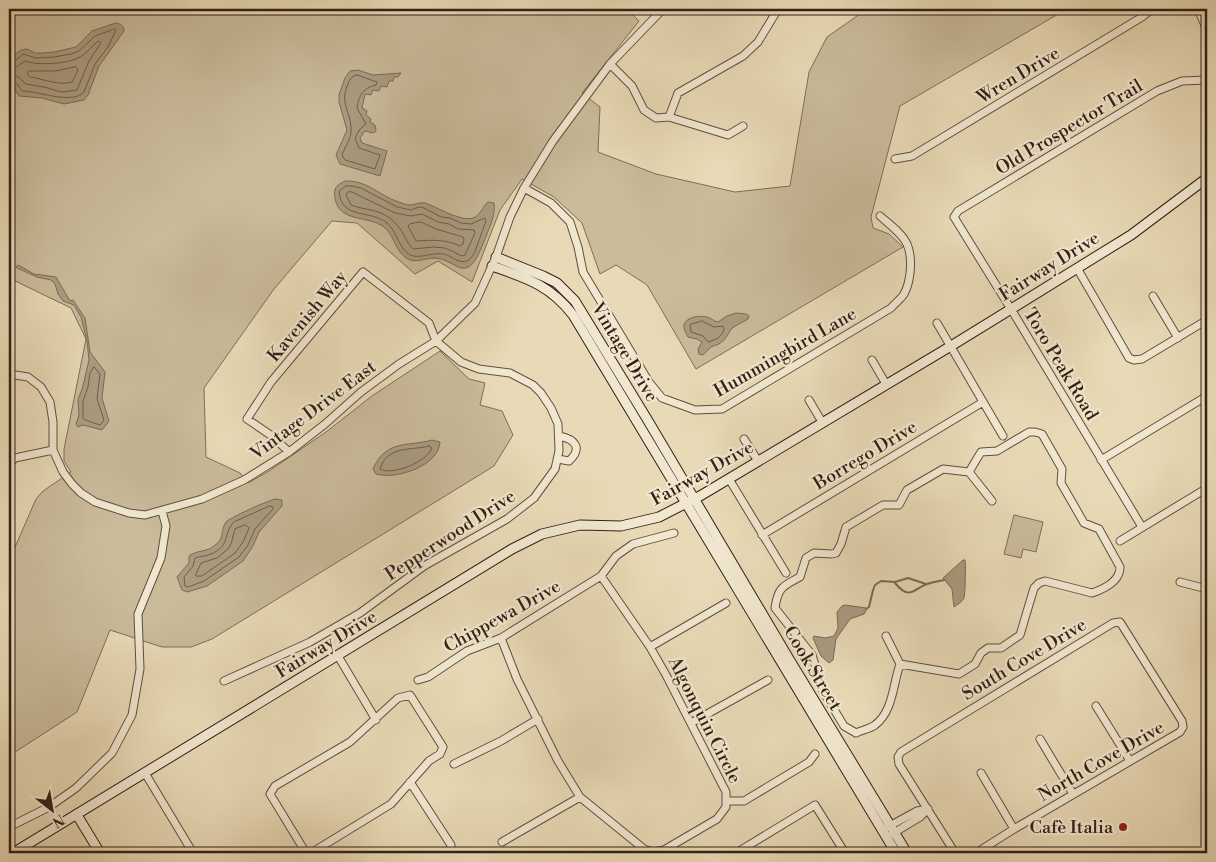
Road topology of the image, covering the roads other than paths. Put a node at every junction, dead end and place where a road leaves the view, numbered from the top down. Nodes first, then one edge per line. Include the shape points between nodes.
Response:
1 (663, 9) edge
2 (778, 9) edge
3 (1152, 9) edge
4 (1198, 9) edge
5 (1207, 30) edge
6 (610, 64) junction
7 (1207, 80) edge
8 (669, 117) junction
9 (743, 126) dead end
10 (895, 159) dead end
11 (1207, 178) edge
12 (524, 188) junction
13 (880, 216) dead end
14 (954, 217) joint
15 (496, 257) junction
16 (492, 266) junction
17 (1077, 268) junction
18 (1152, 296) dead end
19 (1011, 309) junction
20 (1207, 320) edge
21 (936, 323) dead end
22 (1178, 338) junction
23 (436, 341) junction
24 (951, 346) junction
25 (872, 360) dead end
26 (9, 374) edge
27 (886, 384) junction
28 (1207, 396) edge
29 (809, 400) dead end
30 (983, 402) junction
31 (822, 422) junction
32 (559, 436) junction
33 (1003, 436) dead end
34 (744, 439) dead end
35 (53, 450) junction
36 (288, 452) junction
37 (558, 459) junction
38 (1101, 460) junction
39 (758, 461) junction
40 (9, 464) edge
41 (969, 472) junction
42 (729, 478) junction
43 (1207, 488) edge
44 (694, 499) junction
45 (992, 501) dead end
46 (685, 503) junction
47 (162, 511) junction
48 (1142, 527) junction
49 (674, 532) dead end
50 (762, 534) junction
51 (1120, 541) dead end
52 (786, 572) dead end
53 (601, 576) junction
54 (1180, 582) dead end
55 (1207, 589) edge
56 (726, 603) dead end
57 (886, 636) dead end
58 (502, 638) junction
59 (650, 647) junction
60 (338, 656) junction
61 (900, 664) junction
62 (418, 680) dead end
63 (768, 680) dead end
64 (224, 681) dead end
65 (1096, 706) dead end
66 (538, 719) junction
67 (376, 720) junction
68 (1182, 721) joint
69 (691, 723) junction
70 (1040, 739) dead end
71 (814, 754) dead end
72 (1130, 761) junction
73 (454, 764) dead end
74 (146, 773) junction
75 (981, 773) dead end
76 (410, 782) junction
77 (1073, 794) junction
78 (580, 797) junction
79 (728, 801) junction
80 (928, 809) junction
81 (77, 815) junction
82 (9, 827) edge
83 (1014, 829) junction
84 (891, 832) junction
85 (502, 842) dead end
86 (18, 852) edge
87 (100, 853) edge
88 (193, 853) edge
89 (306, 853) edge
90 (311, 853) edge
91 (450, 853) edge
92 (736, 853) edge
93 (845, 853) edge
94 (896, 853) edge
95 (907, 853) edge
96 (955, 853) edge
97 (976, 853) edge

1 - 6 street, Vintage Drive East
2 - 8 street via 758,42 743,56 678,92
3 - 10 street, Wren Drive via 912,156
4 - 5 street
6 - 8 street via 632,86 644,110 656,118
6 - 12 street, Vintage Drive East via 553,141
7 - 14 street, Old Prospector Trail via 1182,81 1157,92 958,211
8 - 9 street via 728,135
11 - 17 street, Fairway Drive via 1132,235
12 - 13 street, Hummingbird Lane via 551,203 570,222 583,272 649,382 662,398 694,410 722,409 891,308 904,293 910,259 907,244
12 - 15 street, Vintage Drive East
14 - 19 street, Toro Peak Road
15 - 16 street, Vintage Drive East
15 - 44 street, Vintage Drive via 550,280 575,301
16 - 23 street, Vintage Drive East via 475,303
16 - 46 street, Vintage Drive via 531,280 562,301
17 - 19 street, Fairway Drive
17 - 22 street via 1129,358 1142,359
18 - 22 street
19 - 24 street, Fairway Drive
19 - 38 street, Toro Peak Road
20 - 22 street
21 - 24 street
23 - 32 street, Pepperwood Drive via 461,362 479,369 510,372 533,385 551,408
23 - 36 street, Vintage Drive East via 361,392
23 - 36 street, Kavenish Way via 429,323 363,272 271,382 247,419
24 - 27 street, Fairway Drive
24 - 30 street
25 - 27 street
26 - 35 street, Vintage Drive East via 28,377 41,387 50,402
27 - 31 street, Fairway Drive
28 - 38 street
29 - 31 street
30 - 33 street
30 - 50 street, Borrego Drive
31 - 39 street, Fairway Drive
32 - 37 street, Pepperwood Drive
32 - 37 street via 571,439 576,449 569,462
34 - 39 street
35 - 40 street via 15,458
35 - 47 street, Vintage Drive East via 72,484 96,502 129,513 145,515
36 - 47 street, Vintage Drive East via 244,480 202,499
37 - 64 street, Pepperwood Drive via 550,478 534,498 508,519 424,566 360,613 310,642
38 - 48 street, Toro Peak Road
39 - 42 street, Fairway Drive
41 - 45 street
41 - 61 street via 943,469 907,490 899,505 883,505 846,527 836,553 814,553 806,558 800,576 777,593 774,608 812,655 823,691 844,726 856,732 883,718
41 - 61 street via 981,452 997,451 1029,432 1042,434 1062,469 1061,483 1084,523 1099,528 1118,563 1119,574 1092,593 1039,583 1034,588 1020,635 1001,648 988,648 975,664 959,674
42 - 44 street, Fairway Drive
42 - 50 street
43 - 48 street
44 - 46 street, Fairway Drive
44 - 84 street, Cook Street
46 - 60 street, Fairway Drive via 659,517 621,526 580,525 542,534 512,549
46 - 84 street, Cook Street via 881,830
47 - 82 street via 166,526 161,558 138,614 140,669 132,716 112,753 76,788 49,807
48 - 51 street
49 - 53 street, Chippewa Drive via 627,547
50 - 52 street
53 - 58 street, Chippewa Drive
53 - 59 street, Algonquin Circle
54 - 55 street
56 - 59 street
57 - 61 street
58 - 62 street, Chippewa Drive via 467,652
58 - 66 street, Algonquin Circle via 517,679
59 - 69 street, Algonquin Circle
60 - 67 street
60 - 74 street, Fairway Drive
63 - 69 street
65 - 72 street
66 - 73 street
66 - 78 street, Algonquin Circle
67 - 76 street via 398,698 410,695 443,747 440,754
67 - 89 street via 350,742 275,786 270,794
68 - 72 street, North Cove Drive via 1180,732
68 - 80 street, South Cove Drive via 1123,624 1118,621 901,752 898,757 900,764
69 - 79 street, Algonquin Circle
70 - 77 street
71 - 79 street via 808,762 744,801
72 - 77 street, North Cove Drive
74 - 81 street, Fairway Drive
74 - 88 street
75 - 83 street
76 - 90 street via 391,804
76 - 91 street via 451,845
77 - 83 street, North Cove Drive
78 - 79 street, Algonquin Circle via 644,849 653,852 664,850 717,819
78 - 85 street
80 - 84 street via 920,817
80 - 96 street
81 - 86 street, Fairway Drive
81 - 87 street
83 - 97 street, North Cove Drive
84 - 94 street, Cook Street
84 - 95 street, Cook Street
92 - 93 street via 815,805

